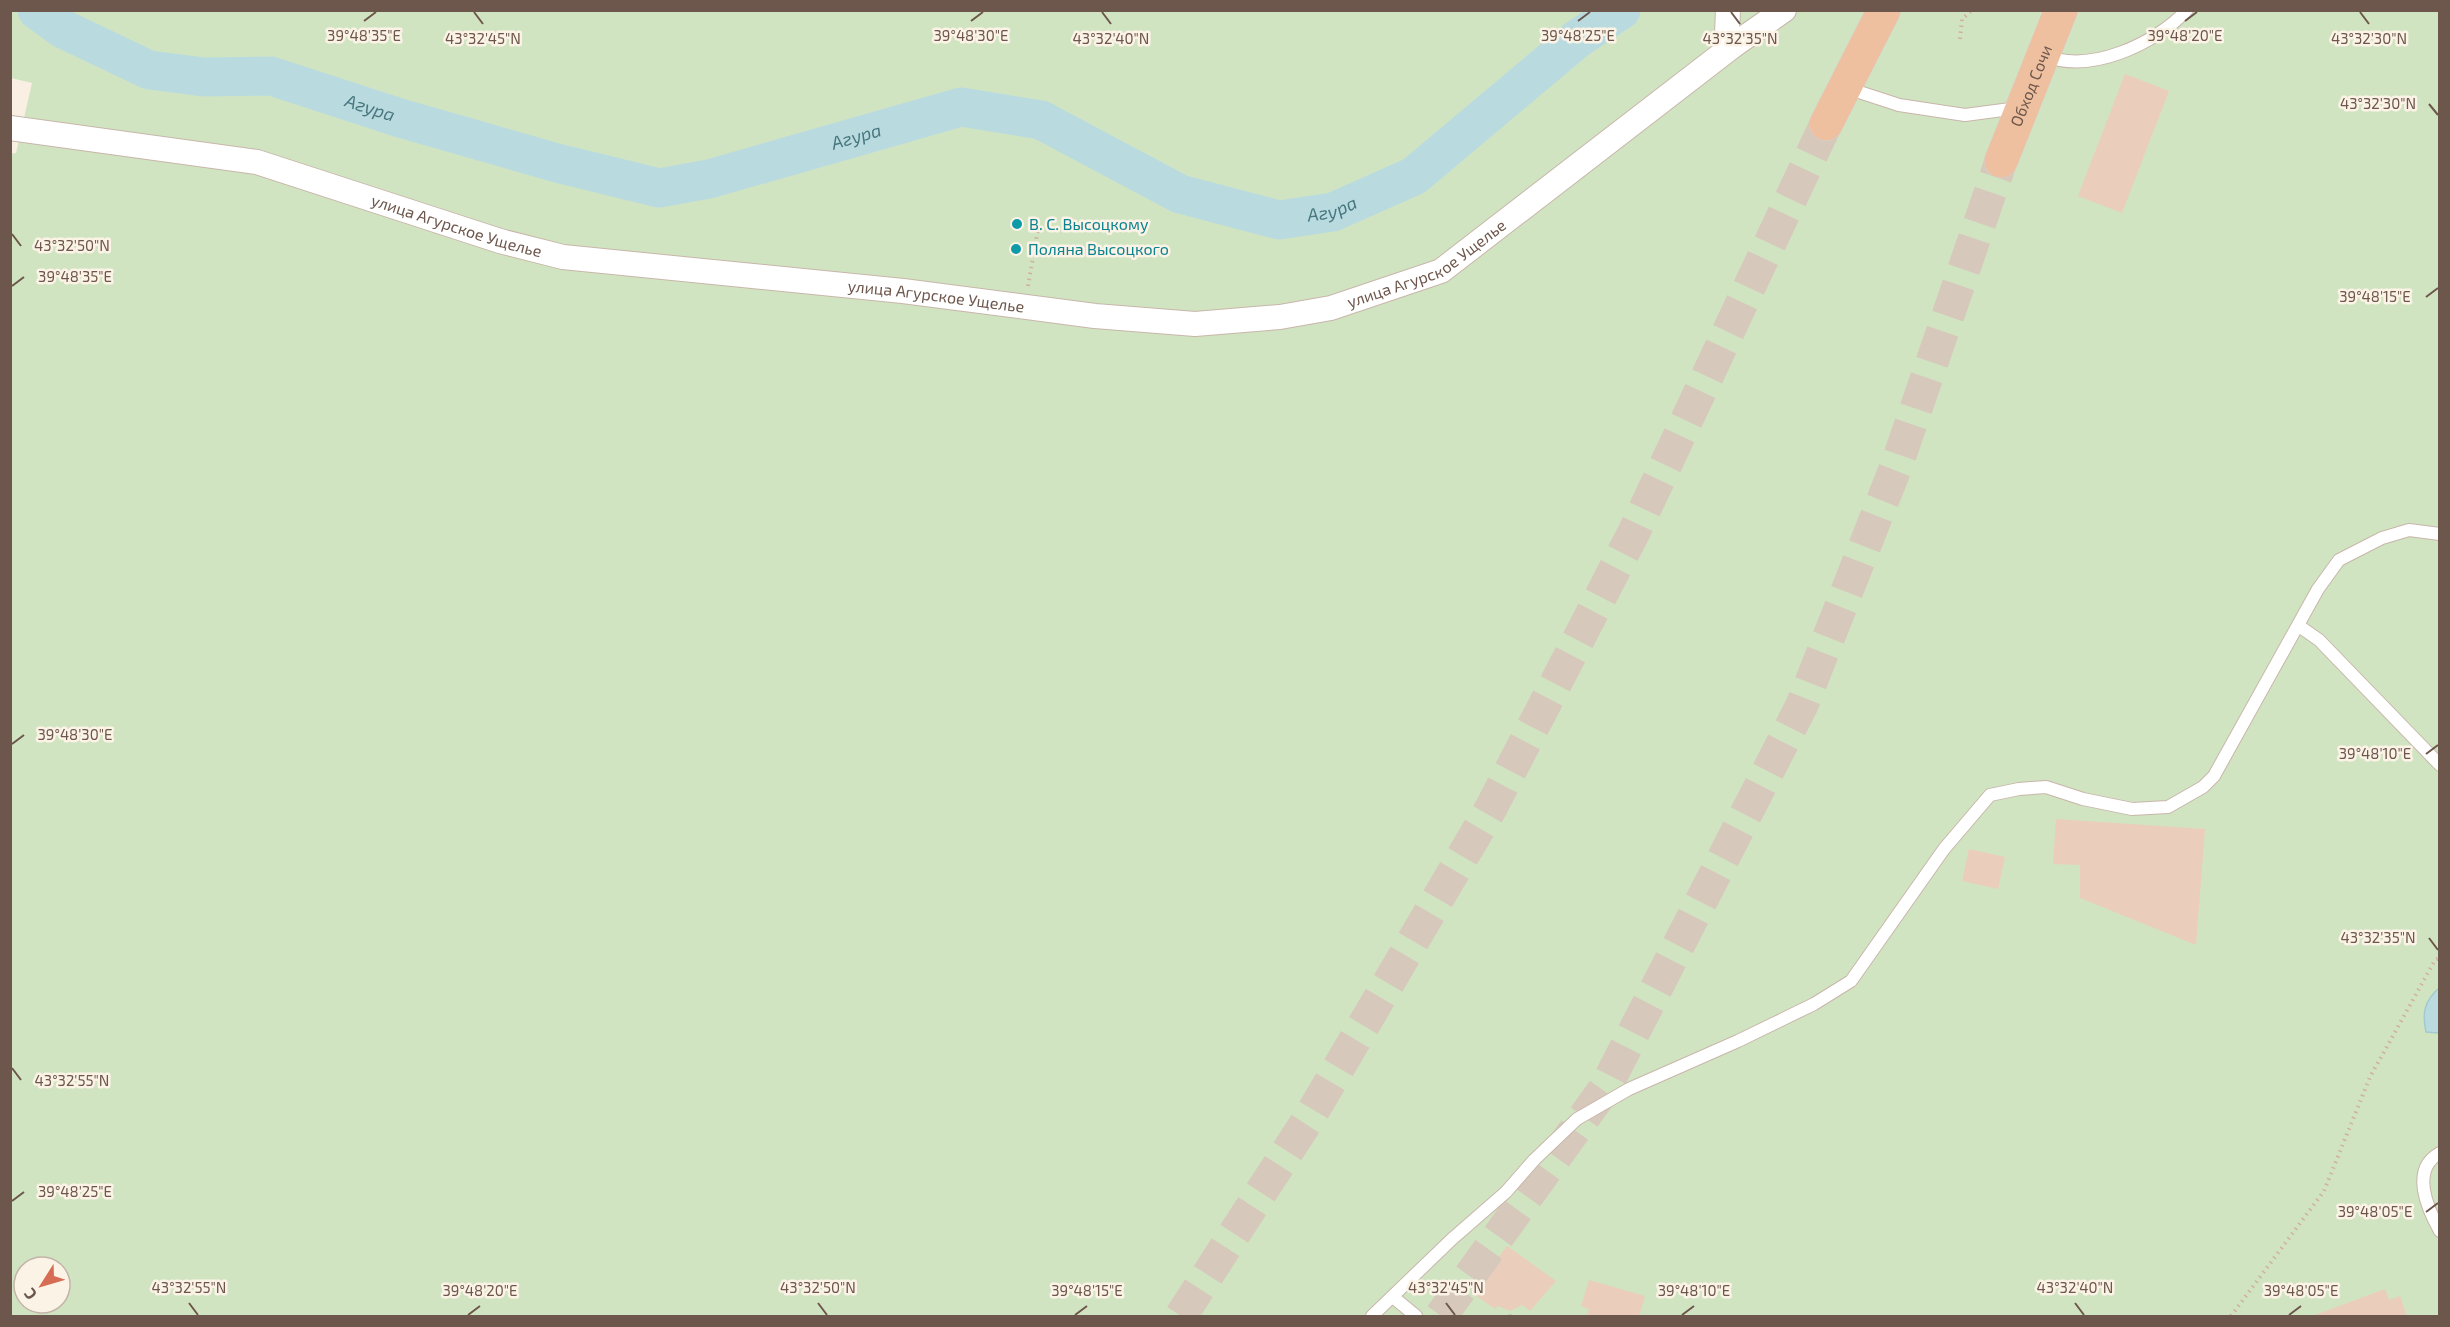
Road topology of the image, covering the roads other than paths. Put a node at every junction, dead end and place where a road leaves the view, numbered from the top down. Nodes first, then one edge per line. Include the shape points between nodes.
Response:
1 (1728, 10) edge
2 (1784, 10) edge
3 (2061, 10) edge
4 (2187, 10) edge
5 (1880, 18) edge
6 (1734, 45) junction
7 (2044, 54) junction
8 (1846, 88) junction
9 (2022, 107) junction
10 (1826, 124) tunnel mouth
11 (10, 128) edge
12 (2001, 161) tunnel mouth
13 (2439, 534) edge
14 (2299, 626) junction
15 (2439, 765) edge
16 (2439, 1153) edge
17 (2439, 1231) edge
18 (1392, 1297) junction
19 (1372, 1317) edge
20 (1416, 1317) edge

1 - 6 street via 1727,34
2 - 6 street, улица Агурское Ущелье
3 - 7 highway, Обход Сочи
4 - 7 lane via 2148,40 2109,56 2075,62 2057,61
5 - 8 highway
6 - 11 street, улица Агурское Ущелье via 1441,271 1331,308 1195,324 563,257 500,241 257,162
7 - 9 highway, Обход Сочи
8 - 9 lane via 1899,105 1965,115
8 - 10 highway
9 - 12 highway, Обход Сочи
13 - 14 lane via 2409,530 2382,538 2338,560
14 - 15 lane via 2319,640
14 - 18 lane via 2214,776 2203,787 2168,807 2132,809 2083,800 2046,787 1990,795 1944,849 1851,981 1814,1004 1629,1089 1577,1119 1506,1192
16 - 17 lane via 2429,1158 2423,1170 2426,1205
18 - 19 lane
18 - 20 lane

